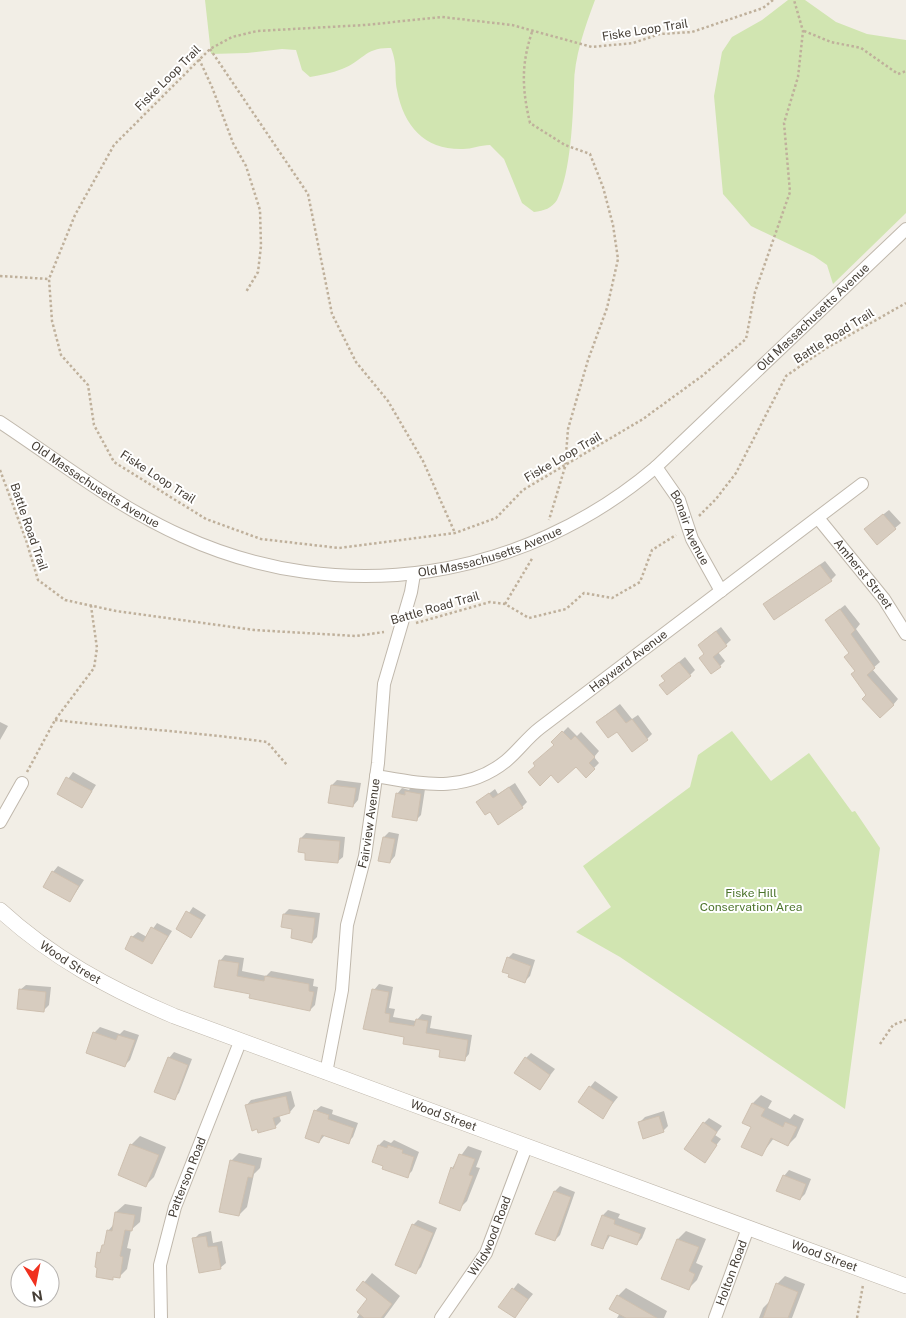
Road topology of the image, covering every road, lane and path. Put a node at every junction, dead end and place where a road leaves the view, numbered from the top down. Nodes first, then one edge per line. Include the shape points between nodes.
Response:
1 (773, 0) edge
2 (794, 0) edge
3 (803, 31) junction
4 (532, 32) junction
5 (210, 49) junction
6 (199, 59) junction
7 (906, 71) edge
8 (906, 229) edge
9 (0, 276) edge
10 (49, 279) junction
11 (246, 292) dead end
12 (906, 303) edge
13 (0, 422) edge
14 (565, 467) junction
15 (656, 467) junction
16 (0, 470) edge
17 (862, 484) dead end
18 (818, 518) junction
19 (688, 527) junction
20 (455, 533) junction
21 (414, 574) junction
22 (721, 591) junction
23 (91, 606) junction
24 (400, 628) junction
25 (906, 634) edge
26 (55, 720) junction
27 (287, 765) dead end
28 (376, 776) junction
29 (22, 783) joint
30 (0, 822) edge
31 (0, 910) edge
32 (906, 1020) edge
33 (240, 1042) junction
34 (880, 1044) dead end
35 (326, 1074) junction
36 (526, 1147) junction
37 (748, 1228) junction
38 (867, 1271) junction
39 (906, 1286) edge
40 (161, 1318) edge
41 (441, 1318) edge
42 (715, 1318) edge
43 (856, 1318) edge

1 - 4 path, Fiske Loop Trail via 763,8 712,26 633,42 592,47
2 - 3 path, Fiske Loop Trail
3 - 7 path via 830,42 861,48 898,74
3 - 14 path, Fiske Loop Trail via 798,77 784,123 790,192 755,292 746,339 643,419
4 - 5 path, Fiske Loop Trail via 489,21 442,17 258,31 232,37
4 - 14 path via 524,57 525,101 530,123 565,145 590,154 603,187 618,259 607,308 568,430
5 - 6 path, Fiske Loop Trail
5 - 20 path via 308,194 332,314 356,362 388,401 423,460
6 - 10 path, Fiske Loop Trail via 114,145 75,215
6 - 11 path via 233,143 246,166 260,210 258,272
8 - 15 street, Old Massachusetts Avenue
9 - 10 path
10 - 20 path, Fiske Loop Trail via 52,321 61,355 88,385 94,425 114,462 152,487 206,519 261,539 339,548
12 - 19 path, Battle Road Trail via 825,349 786,376 736,473
13 - 21 street, Old Massachusetts Avenue via 135,511 214,550 268,566 312,573
14 - 20 path, Fiske Loop Trail via 523,490 496,518
15 - 19 street, Bonair Avenue via 679,500
15 - 21 street, Old Massachusetts Avenue via 599,509 532,545 471,564
16 - 23 path, Battle Road Trail via 38,580 64,600
17 - 18 street, Hayward Avenue
18 - 22 street, Hayward Avenue
18 - 25 street, Amherst Street via 884,599
19 - 22 street, Bonair Avenue
19 - 24 path, Battle Road Trail via 652,550 640,582 612,598 584,594 566,609 529,618 505,604 480,603
21 - 24 street, Fairview Avenue
22 - 28 street, Hayward Avenue via 540,728 497,767 469,780 445,785
23 - 24 path, Battle Road Trail via 254,630 356,636
23 - 26 path via 97,648 94,668
24 - 28 street, Fairview Avenue via 384,684
26 - 27 path via 267,742
26 - 29 path
28 - 35 street, Fairview Avenue via 364,862 346,925 342,990
29 - 30 street
31 - 33 street, Wood Street via 44,947 95,978 160,1010
32 - 34 path via 893,1025
33 - 35 street, Wood Street
33 - 40 street, Patterson Road via 175,1207 160,1265
35 - 36 street, Wood Street
36 - 37 street, Wood Street
36 - 41 street, Wildwood Road via 486,1253
37 - 38 street, Wood Street
37 - 42 street, Holton Road
38 - 39 street, Wood Street
38 - 43 path

